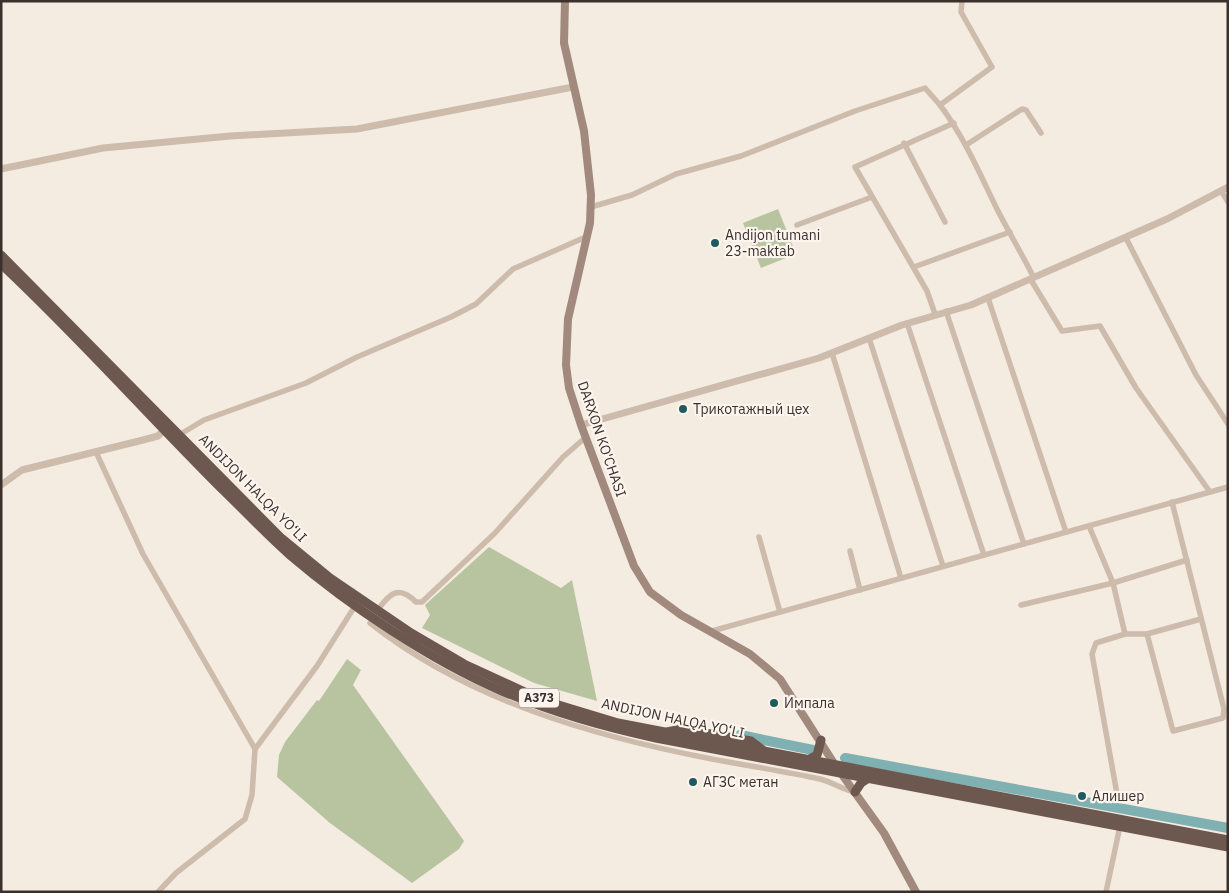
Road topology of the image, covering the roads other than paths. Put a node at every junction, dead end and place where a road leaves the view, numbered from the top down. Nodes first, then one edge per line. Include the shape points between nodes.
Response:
1 (564, 1) edge
2 (962, 1) edge
3 (573, 87) junction
4 (940, 105) junction
5 (954, 123) junction
6 (1041, 133) dead end
7 (904, 143) junction
8 (966, 145) junction
9 (1, 169) edge
10 (1224, 189) edge
11 (872, 197) junction
12 (1228, 202) edge
13 (591, 207) junction
14 (945, 222) dead end
15 (797, 224) dead end
16 (1010, 232) junction
17 (588, 236) junction
18 (1126, 238) junction
19 (1, 255) edge
20 (914, 267) junction
21 (3, 270) edge
22 (1032, 279) junction
23 (988, 298) junction
24 (946, 311) junction
25 (935, 314) junction
26 (907, 323) junction
27 (869, 338) junction
28 (832, 353) junction
29 (1228, 424) edge
30 (581, 425) junction
31 (164, 430) junction
32 (179, 434) junction
33 (586, 437) junction
34 (96, 452) junction
35 (1, 486) edge
36 (1228, 487) edge
37 (1210, 492) junction
38 (1172, 502) junction
39 (1089, 526) junction
40 (1066, 532) junction
41 (759, 537) dead end
42 (1024, 544) junction
43 (850, 551) dead end
44 (984, 555) junction
45 (1187, 560) junction
46 (942, 566) junction
47 (901, 578) junction
48 (1113, 583) junction
49 (860, 590) junction
50 (1021, 605) dead end
51 (355, 606) junction
52 (373, 611) junction
53 (780, 612) junction
54 (1201, 619) junction
55 (370, 623) joint
56 (712, 631) junction
57 (1125, 634) junction
58 (1147, 634) junction
59 (821, 740) junction
60 (679, 747) junction
61 (255, 749) junction
62 (764, 759) junction
63 (808, 760) junction
64 (835, 765) junction
65 (842, 774) junction
66 (867, 779) junction
67 (855, 792) junction
68 (1117, 794) dead end
69 (1120, 826) junction
70 (1228, 840) edge
71 (1228, 846) edge
72 (158, 892) edge
73 (916, 892) edge
74 (1106, 892) edge

1 - 3 main road, DARXON KO'CHASI via 564,43
2 - 4 street via 961,12 992,67
3 - 9 street via 357,129 103,148
3 - 13 main road, DARXON KO'CHASI via 584,131
4 - 5 street
4 - 13 street via 926,88 855,111 741,156 676,174 632,195
5 - 7 street
5 - 8 street
6 - 8 street via 1026,110 1022,109
7 - 11 street via 855,167
7 - 14 street
8 - 16 street
10 - 12 street
10 - 18 street
11 - 15 street
11 - 20 street
13 - 17 main road, DARXON KO'CHASI
16 - 20 street
16 - 22 street
17 - 30 main road, DARXON KO'CHASI via 568,318 566,342 569,388
17 - 32 street via 513,269 476,304 451,317 357,357 306,383 204,420
18 - 22 street
18 - 29 street via 1196,375
19 - 32 highway, ANDIJON HALQA YO‘LI / A373
20 - 25 street
21 - 31 highway, ANDIJON HALQA YO‘LI / A373
22 - 23 street
22 - 37 street via 1062,331 1100,326 1136,388
23 - 24 street
23 - 40 street
24 - 25 street
24 - 42 street
25 - 26 street
26 - 27 street
26 - 44 street
27 - 28 street
27 - 46 street
28 - 30 street
28 - 47 street
30 - 33 main road, DARXON KO'CHASI
31 - 34 street via 158,436
31 - 51 highway, ANDIJON HALQA YO‘LI / A373 via 278,544
32 - 52 highway, ANDIJON HALQA YO‘LI / A373 via 284,541
33 - 52 street via 563,457 495,533 422,602 393,593
33 - 56 main road, DARXON KO'CHASI via 634,566 650,592
34 - 35 street via 22,470
34 - 61 street via 144,554
36 - 37 street
37 - 38 street
38 - 39 street
38 - 45 street
39 - 40 street
39 - 48 street
40 - 42 street
41 - 53 street
42 - 44 street
43 - 49 street
44 - 46 street
45 - 48 street
45 - 54 street
46 - 47 street
47 - 49 street
48 - 50 street
48 - 57 street
49 - 53 street
51 - 52 highway, ANDIJON HALQA YO‘LI / A373
51 - 61 street via 308,678
52 - 55 highway
52 - 60 highway, ANDIJON HALQA YO‘LI / A373 via 421,648 501,691 576,718
52 - 62 highway, ANDIJON HALQA YO‘LI / A373 via 438,650 542,700 618,723
53 - 56 street
54 - 58 street
54 - 58 street via 1224,709 1223,718 1174,731
55 - 60 street via 404,648 528,710 562,723
56 - 59 main road, DARXON KO'CHASI via 750,654 780,679
57 - 58 street
57 - 68 street via 1096,643 1092,654
59 - 63 highway via 816,755
59 - 64 main road, DARXON KO'CHASI
60 - 62 highway, ANDIJON HALQA YO‘LI / A373
61 - 72 street via 252,795 245,819
62 - 63 highway, ANDIJON HALQA YO‘LI / A373
62 - 65 highway, ANDIJON HALQA YO‘LI / A373
62 - 67 street
63 - 64 highway, ANDIJON HALQA YO‘LI / A373
64 - 65 main road, DARXON KO'CHASI
64 - 70 highway, ANDIJON HALQA YO‘LI / A373
65 - 66 highway, ANDIJON HALQA YO‘LI / A373
65 - 67 main road, DARXON KO'CHASI
66 - 67 highway
66 - 69 highway, ANDIJON HALQA YO‘LI / A373
67 - 73 main road, DARXON KO'CHASI via 884,833
69 - 71 highway, ANDIJON HALQA YO‘LI / A373
69 - 74 street

